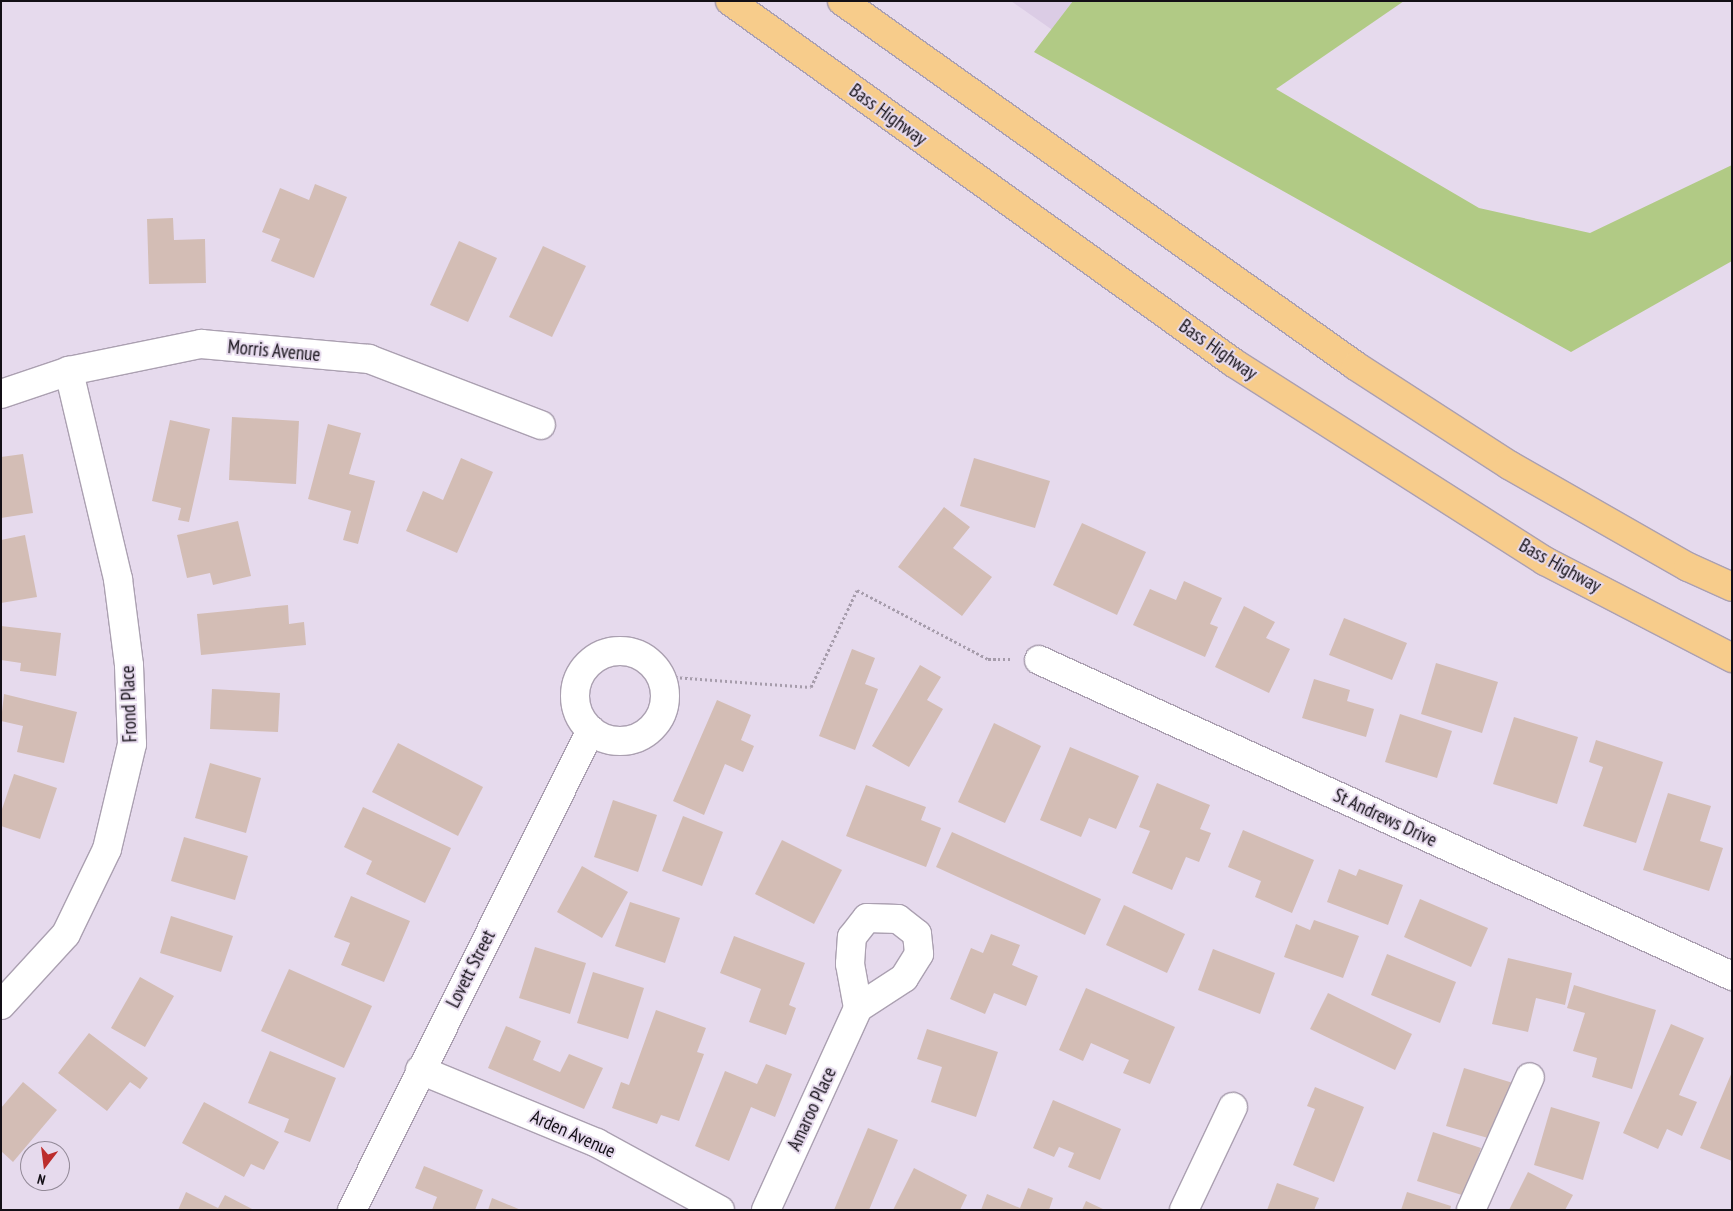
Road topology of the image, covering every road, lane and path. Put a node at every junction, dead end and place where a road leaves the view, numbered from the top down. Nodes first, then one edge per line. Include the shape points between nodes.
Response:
1 (730, 1) edge
2 (842, 1) edge
3 (70, 371) junction
4 (1, 394) edge
5 (541, 425) dead end
6 (1732, 587) edge
7 (1732, 658) edge
8 (1039, 660) joint
9 (660, 676) junction
10 (591, 730) junction
11 (1732, 976) edge
12 (1, 1005) edge
13 (858, 1008) dead end
14 (420, 1070) junction
15 (1530, 1076) dead end
16 (1233, 1106) dead end
17 (352, 1210) edge
18 (720, 1210) edge
19 (766, 1210) edge
20 (1184, 1210) edge
21 (1471, 1210) edge

1 - 7 highway, Bass Highway via 1234,363 1545,561
2 - 6 highway via 1356,366 1510,465 1688,567
3 - 4 street, Morris Avenue
3 - 5 street, Morris Avenue via 202,344 369,359
3 - 12 street, Frond Place via 118,579 129,665 132,744 107,849 66,934
8 - 9 path via 988,659 857,590 811,688
8 - 11 street, St Andrews Drive
9 - 10 street via 664,705 650,730 637,738 623,741 608,739
9 - 10 street via 652,664 626,651 597,656 577,679 574,694 576,709
10 - 14 street, Lovett Street
13 - 19 street, Amaroo Place
14 - 17 street, Lovett Street
14 - 18 street, Arden Avenue via 597,1143
15 - 21 street
16 - 20 street

